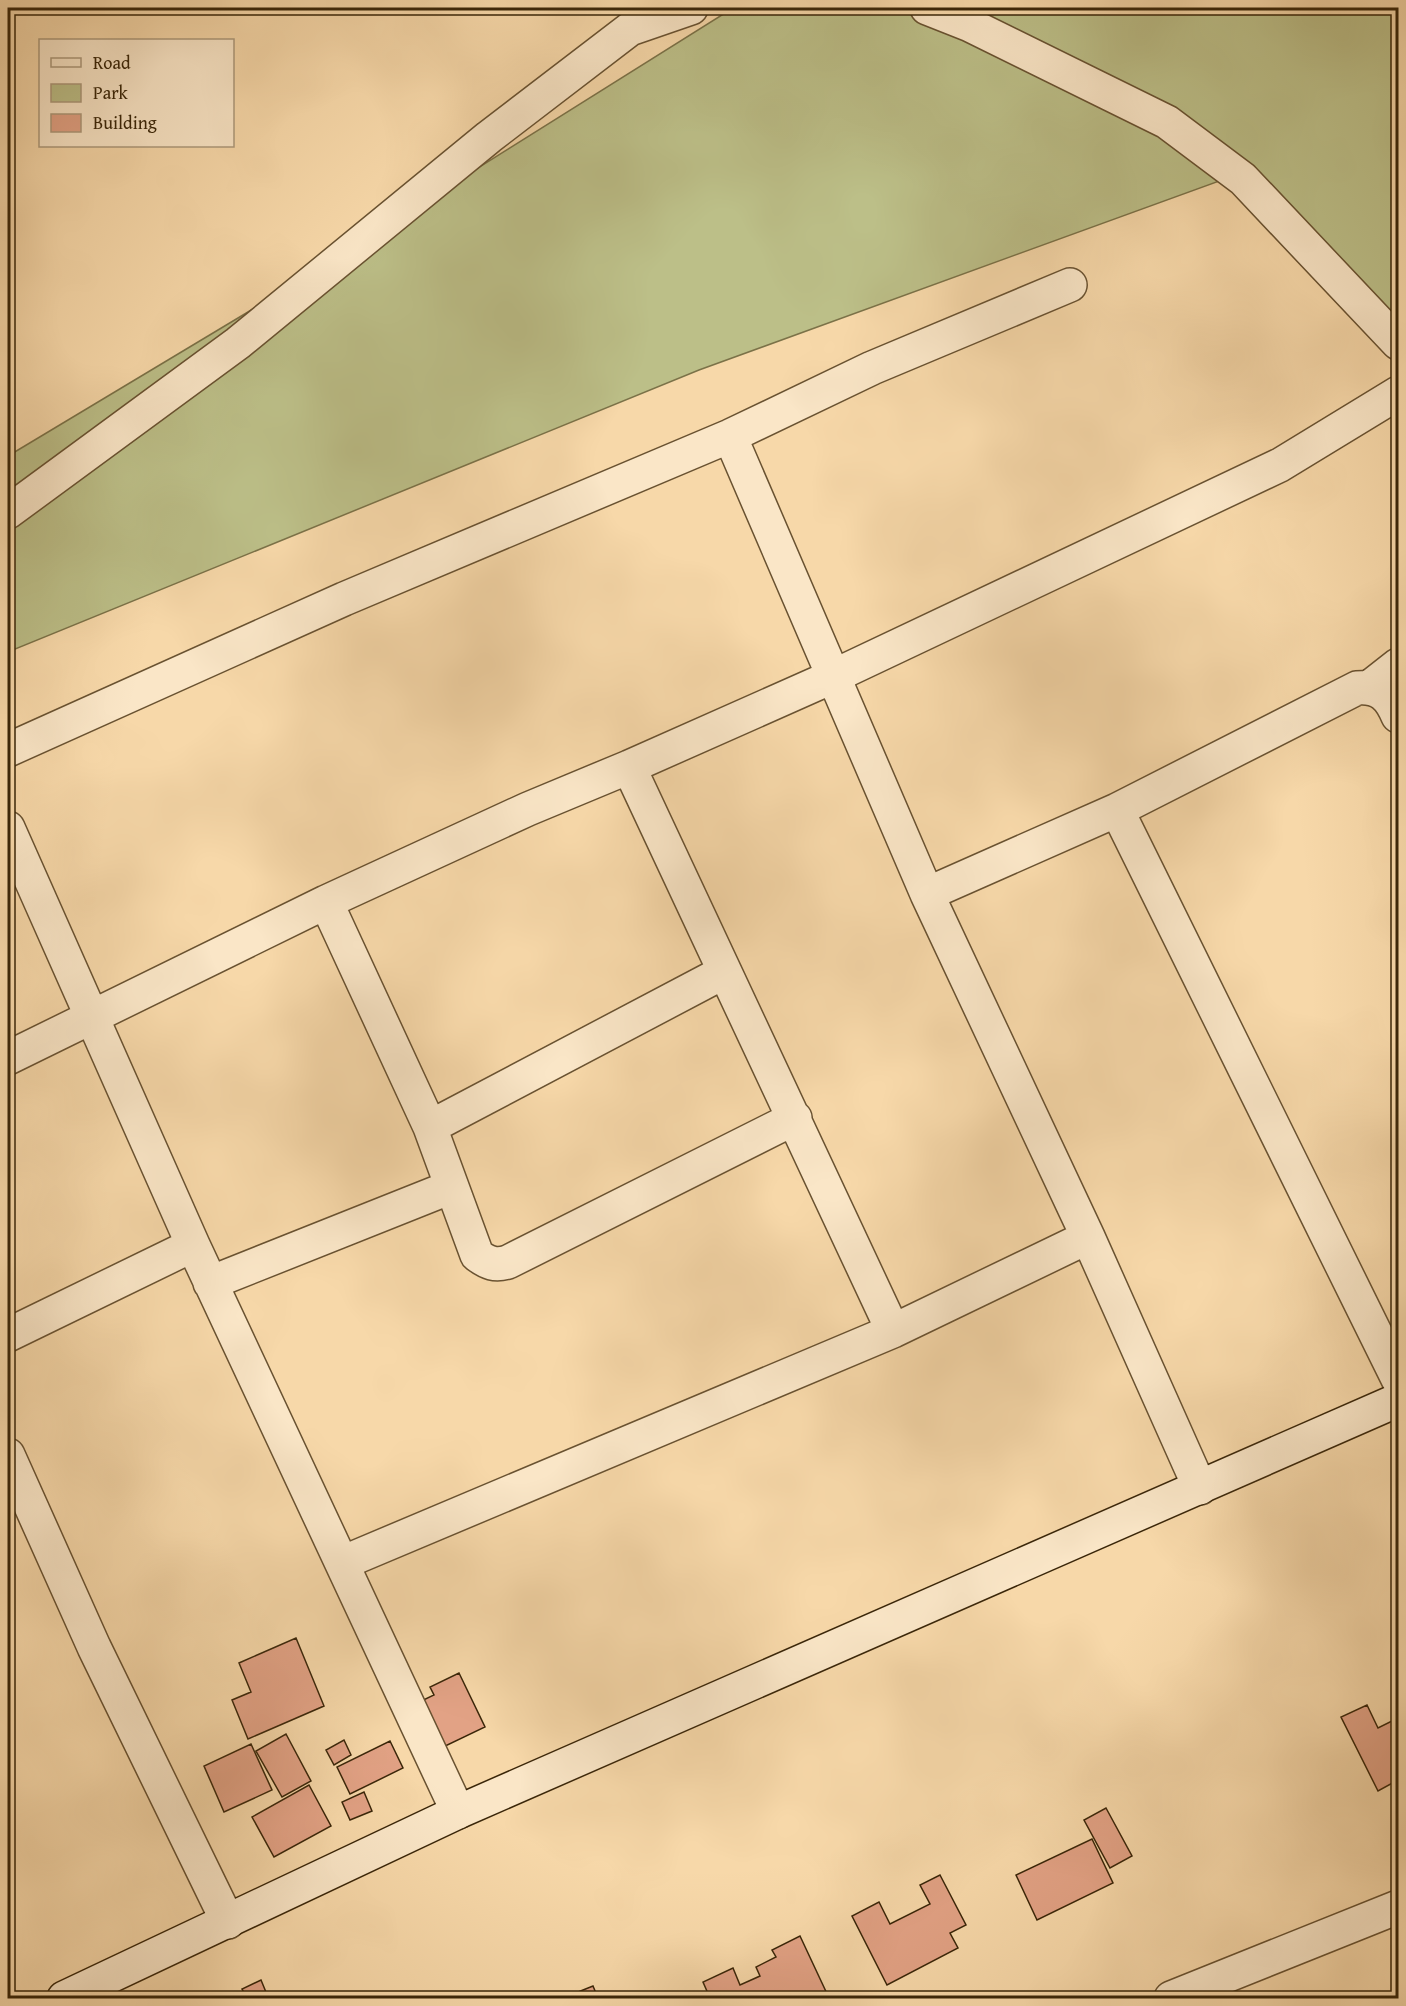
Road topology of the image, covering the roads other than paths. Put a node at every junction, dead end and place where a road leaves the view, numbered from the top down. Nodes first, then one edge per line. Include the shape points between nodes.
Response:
1 (691, 8) edge
2 (927, 8) edge
3 (1070, 285) dead end
4 (1398, 343) edge
5 (1398, 393) edge
6 (730, 436) junction
7 (8, 512) edge
8 (1398, 665) edge
9 (834, 675) junction
10 (1370, 687) junction
11 (1398, 716) edge
12 (8, 750) edge
13 (629, 767) junction
14 (1117, 810) junction
15 (8, 828) edge
16 (927, 894) junction
17 (326, 902) junction
18 (724, 972) junction
19 (90, 1019) junction
20 (8, 1058) edge
21 (795, 1118) junction
22 (430, 1127) junction
23 (451, 1187) junction
24 (1088, 1237) junction
25 (192, 1245) junction
26 (210, 1283) junction
27 (893, 1331) junction
28 (8, 1335) edge
29 (1398, 1379) edge
30 (1398, 1400) edge
31 (8, 1455) edge
32 (1200, 1488) junction
33 (342, 1563) junction
34 (458, 1812) junction
35 (1398, 1907) edge
36 (228, 1922) junction
37 (64, 1998) edge
38 (1171, 1998) edge

1 - 7 street via 630,29 489,137 238,344
2 - 4 street via 970,25 1167,122 1243,179
3 - 6 street via 872,368
5 - 9 street via 1280,465
6 - 9 street
6 - 12 street via 344,599
8 - 10 street
9 - 13 street
9 - 16 street
10 - 11 street via 1392,701
10 - 14 street via 1357,688
13 - 17 street
13 - 18 street
14 - 16 street
14 - 29 street
15 - 19 street
16 - 24 street
17 - 19 street
17 - 22 street
18 - 21 street
18 - 22 street
19 - 20 street
19 - 25 street
21 - 23 street via 499,1264 488,1263 477,1255
21 - 27 street
22 - 23 street
23 - 26 street
24 - 27 street
24 - 32 street
25 - 26 street
25 - 28 street
26 - 33 street
27 - 33 street
30 - 32 street
31 - 36 street via 94,1647
32 - 34 street
33 - 34 street
34 - 36 street
35 - 38 street
36 - 37 street

